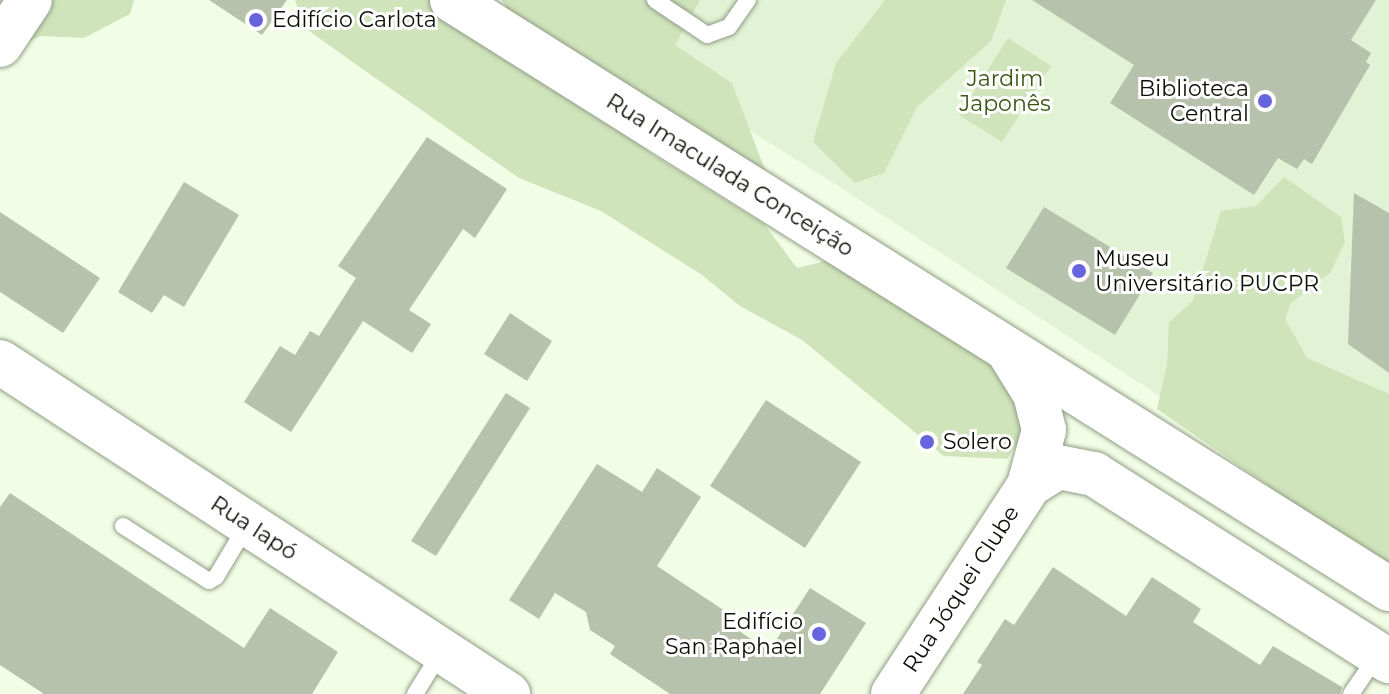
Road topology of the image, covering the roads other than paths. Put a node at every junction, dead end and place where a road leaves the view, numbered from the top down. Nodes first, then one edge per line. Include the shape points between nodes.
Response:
1 (30, 0) edge
2 (452, 0) edge
3 (655, 0) edge
4 (748, 0) edge
5 (0, 45) edge
6 (1008, 350) junction
7 (0, 362) edge
8 (1029, 485) junction
9 (248, 524) junction
10 (123, 526) dead end
11 (1389, 589) edge
12 (442, 651) junction
13 (1384, 658) edge
14 (415, 694) edge
15 (508, 694) edge
16 (893, 694) edge
17 (1351, 694) edge

1 - 5 main road
2 - 6 main road, Rua Imaculada Conceição
3 - 4 lane via 707,35 729,27
6 - 8 main road, Rua Imaculada Conceição via 1035,394 1044,430
6 - 11 main road, Rua Imaculada Conceição
7 - 9 main road, Rua Iapó
8 - 13 main road via 1058,467 1094,474
8 - 16 main road, Rua Jóquei Clube
9 - 10 lane via 209,581
9 - 12 main road, Rua Iapó
12 - 14 lane
12 - 15 main road, Rua Iapó
13 - 17 lane

